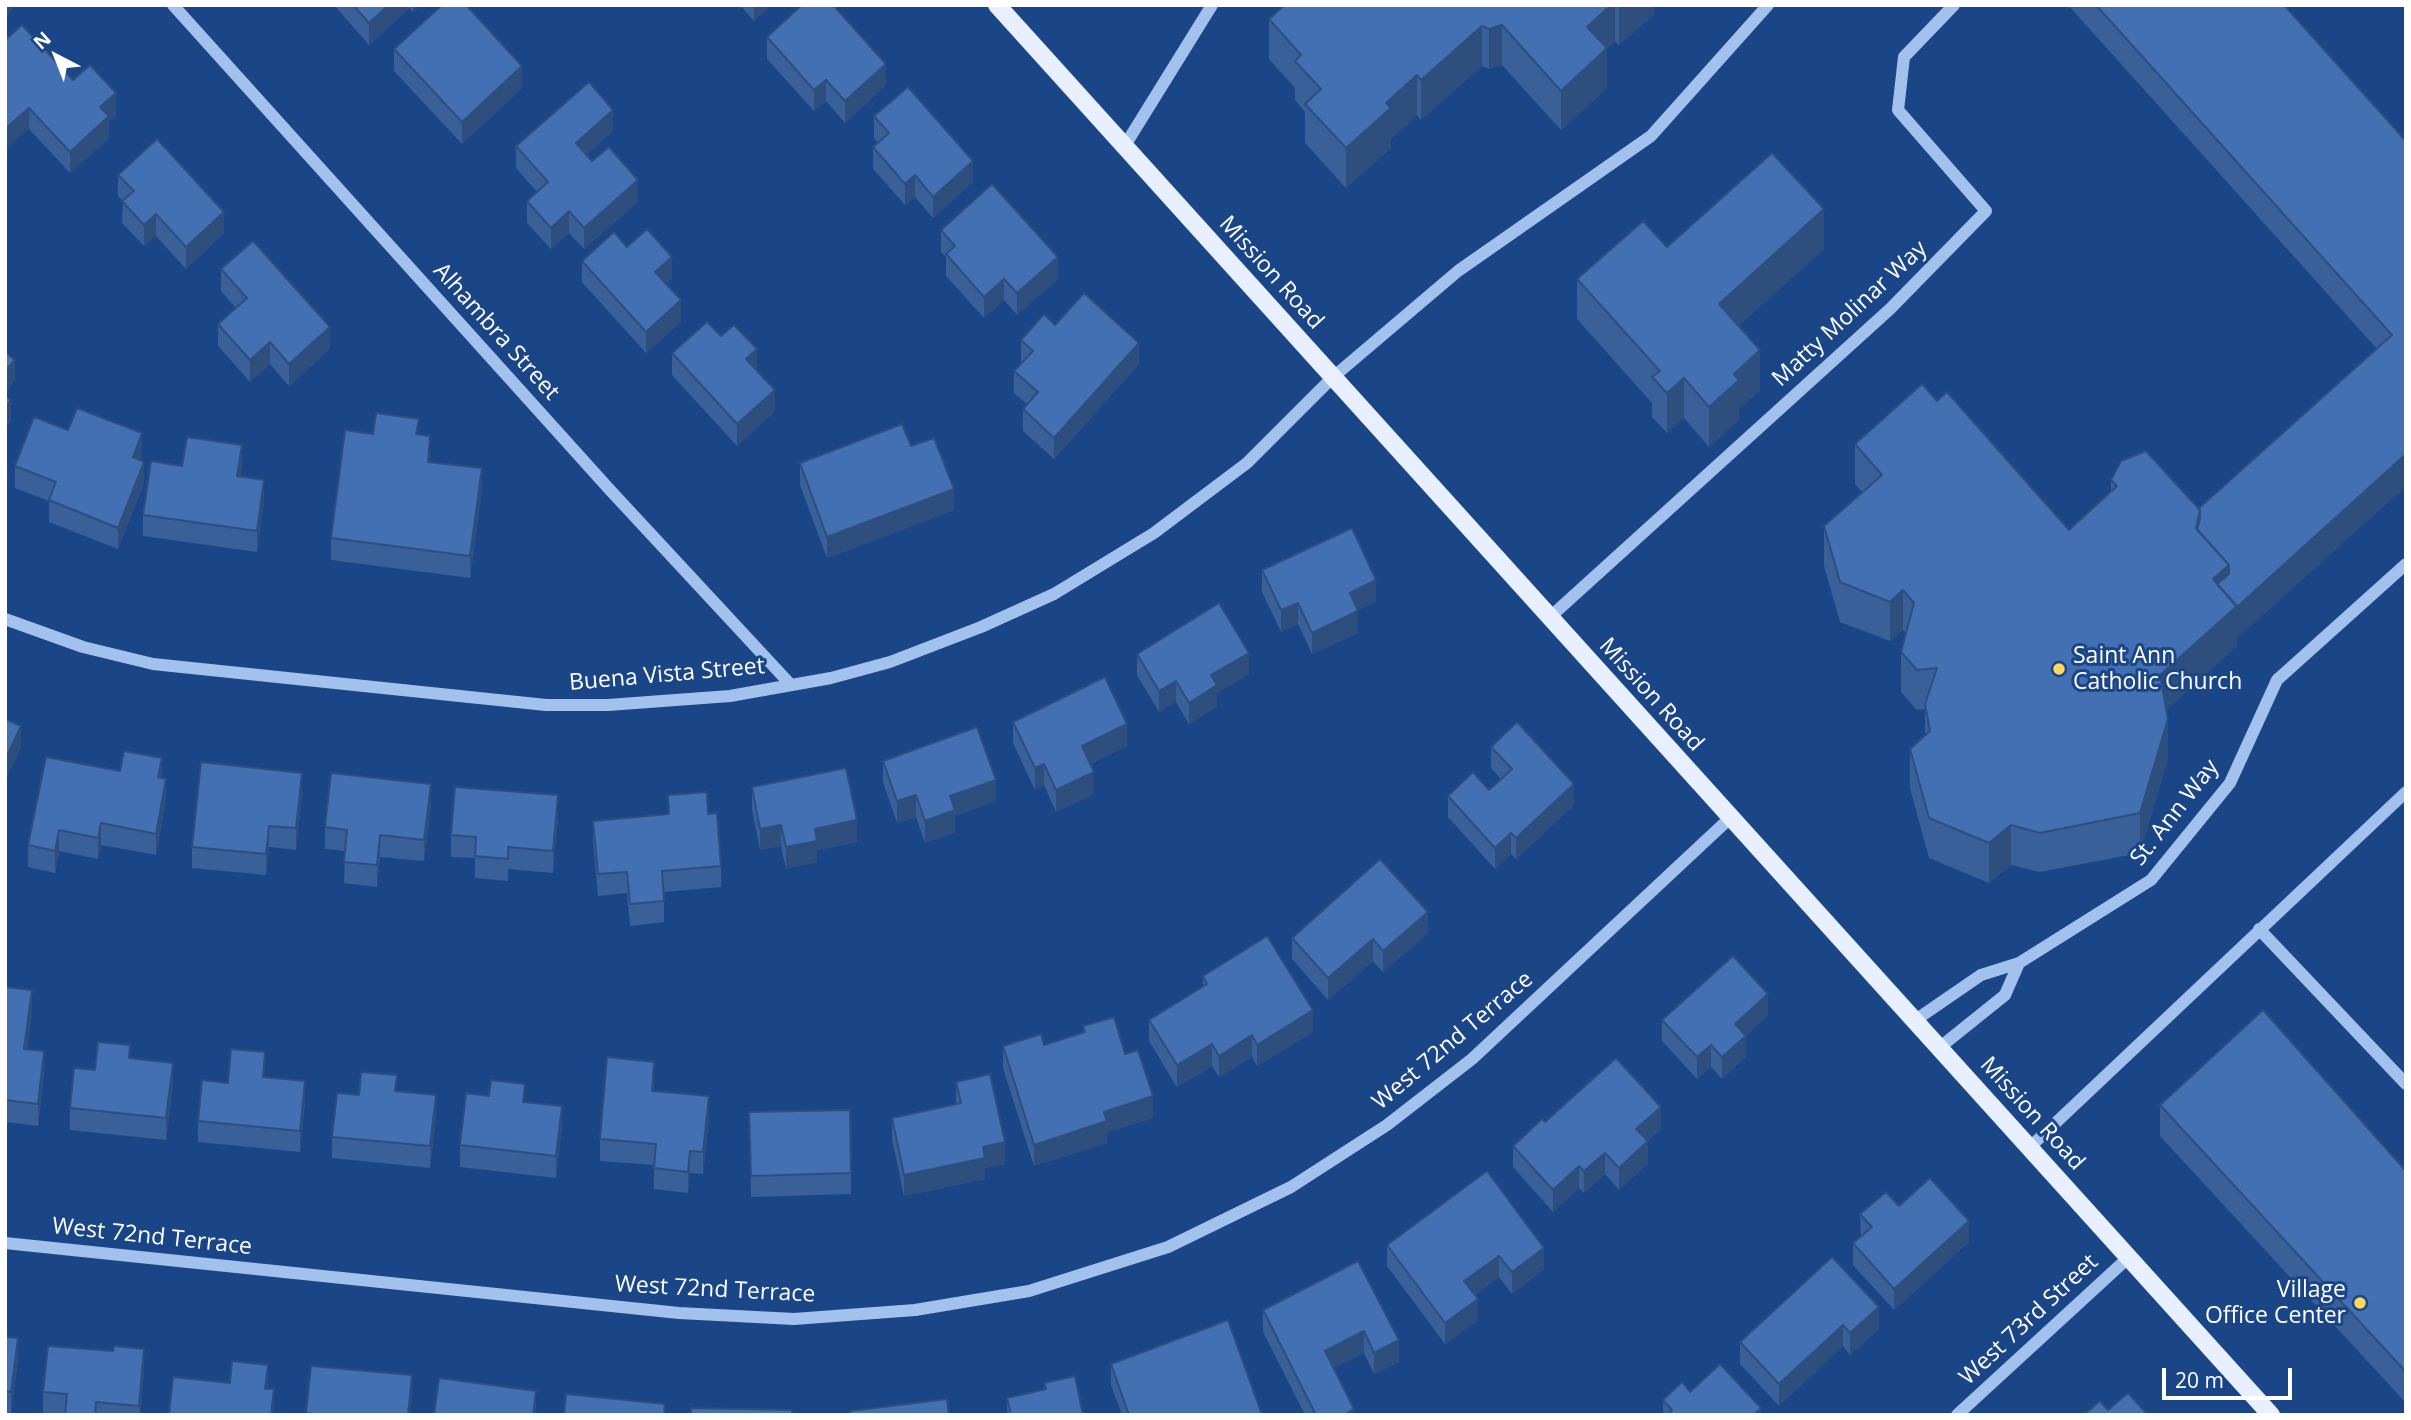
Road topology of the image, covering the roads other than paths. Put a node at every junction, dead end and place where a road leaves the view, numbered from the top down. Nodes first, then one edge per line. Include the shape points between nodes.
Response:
1 (173, 5) edge
2 (997, 5) edge
3 (1212, 5) edge
4 (1768, 5) edge
5 (1954, 5) edge
6 (1125, 147) junction
7 (1332, 378) junction
8 (2406, 564) edge
9 (1549, 618) junction
10 (5, 619) edge
11 (791, 685) junction
12 (2406, 792) edge
13 (1730, 818) junction
14 (2259, 929) junction
15 (2019, 963) junction
16 (1914, 1021) junction
17 (1939, 1048) junction
18 (2406, 1083) edge
19 (2029, 1148) junction
20 (5, 1243) edge
21 (2129, 1257) junction
22 (1957, 1415) edge
23 (2271, 1415) edge

1 - 11 street, Alhambra Street
2 - 6 main road, Mission Road
3 - 6 street
4 - 7 street, Buena Vista Street via 1651,136 1458,271
5 - 9 street, Matty Molinar Way via 1904,57 1898,110 1986,211 1890,309
6 - 7 main road, Mission Road
7 - 9 main road, Mission Road
7 - 11 street, Buena Vista Street via 1247,463 1154,533 1054,594 890,662
8 - 15 street, St. Ann Way via 2277,680 2230,783 2151,880
9 - 13 main road, Mission Road
10 - 11 street, Buena Vista Street via 83,647 153,664 546,705 730,696
12 - 14 street
13 - 16 main road, Mission Road
13 - 20 street, West 72nd Terrace via 1472,1059 1387,1125 1291,1187 1168,1247 1030,1291 915,1310 794,1319 679,1313
14 - 18 street
14 - 19 street
15 - 16 street, St. Ann Way via 1981,975
15 - 17 street via 2005,995
16 - 17 main road, Mission Road
17 - 19 main road, Mission Road
19 - 21 main road, Mission Road
21 - 22 street, West 73rd Street
21 - 23 main road, Mission Road

